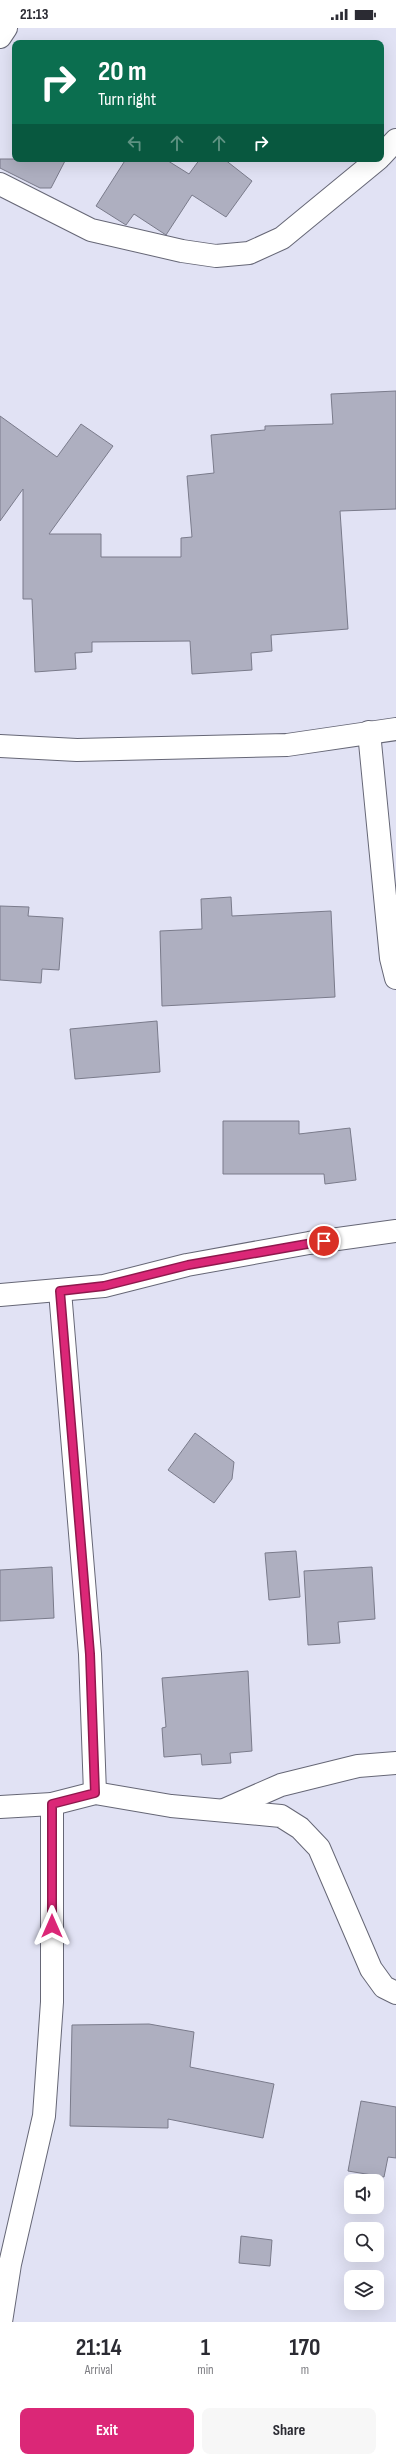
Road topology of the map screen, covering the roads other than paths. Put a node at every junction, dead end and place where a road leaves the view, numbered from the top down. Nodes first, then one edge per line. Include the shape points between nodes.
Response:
1 (6, 28) edge
2 (0, 37) edge
3 (396, 140) edge
4 (384, 153) edge
5 (374, 162) edge
6 (0, 184) edge
7 (396, 729) edge
8 (369, 732) junction
9 (0, 746) edge
10 (396, 978) edge
11 (396, 1231) edge
12 (60, 1291) junction
13 (0, 1295) edge
14 (396, 1763) edge
15 (95, 1793) junction
16 (52, 1804) junction
17 (0, 1806) edge
18 (223, 1811) junction
19 (396, 1993) edge
20 (1, 2322) edge

1 - 2 street
3 - 4 street
5 - 6 street via 282,238 249,253 216,256 182,251 91,230
7 - 8 street
8 - 9 street via 287,745 77,750
8 - 10 street via 391,958
11 - 12 street via 309,1243 188,1265 104,1286
12 - 13 street
12 - 15 street via 90,1654
14 - 18 street via 358,1766 281,1784
15 - 16 street
15 - 18 street via 171,1806
16 - 17 street
16 - 20 street via 52,2002 44,2116 10,2264
18 - 19 street via 281,1816 300,1828 319,1848 371,1969 384,1987

